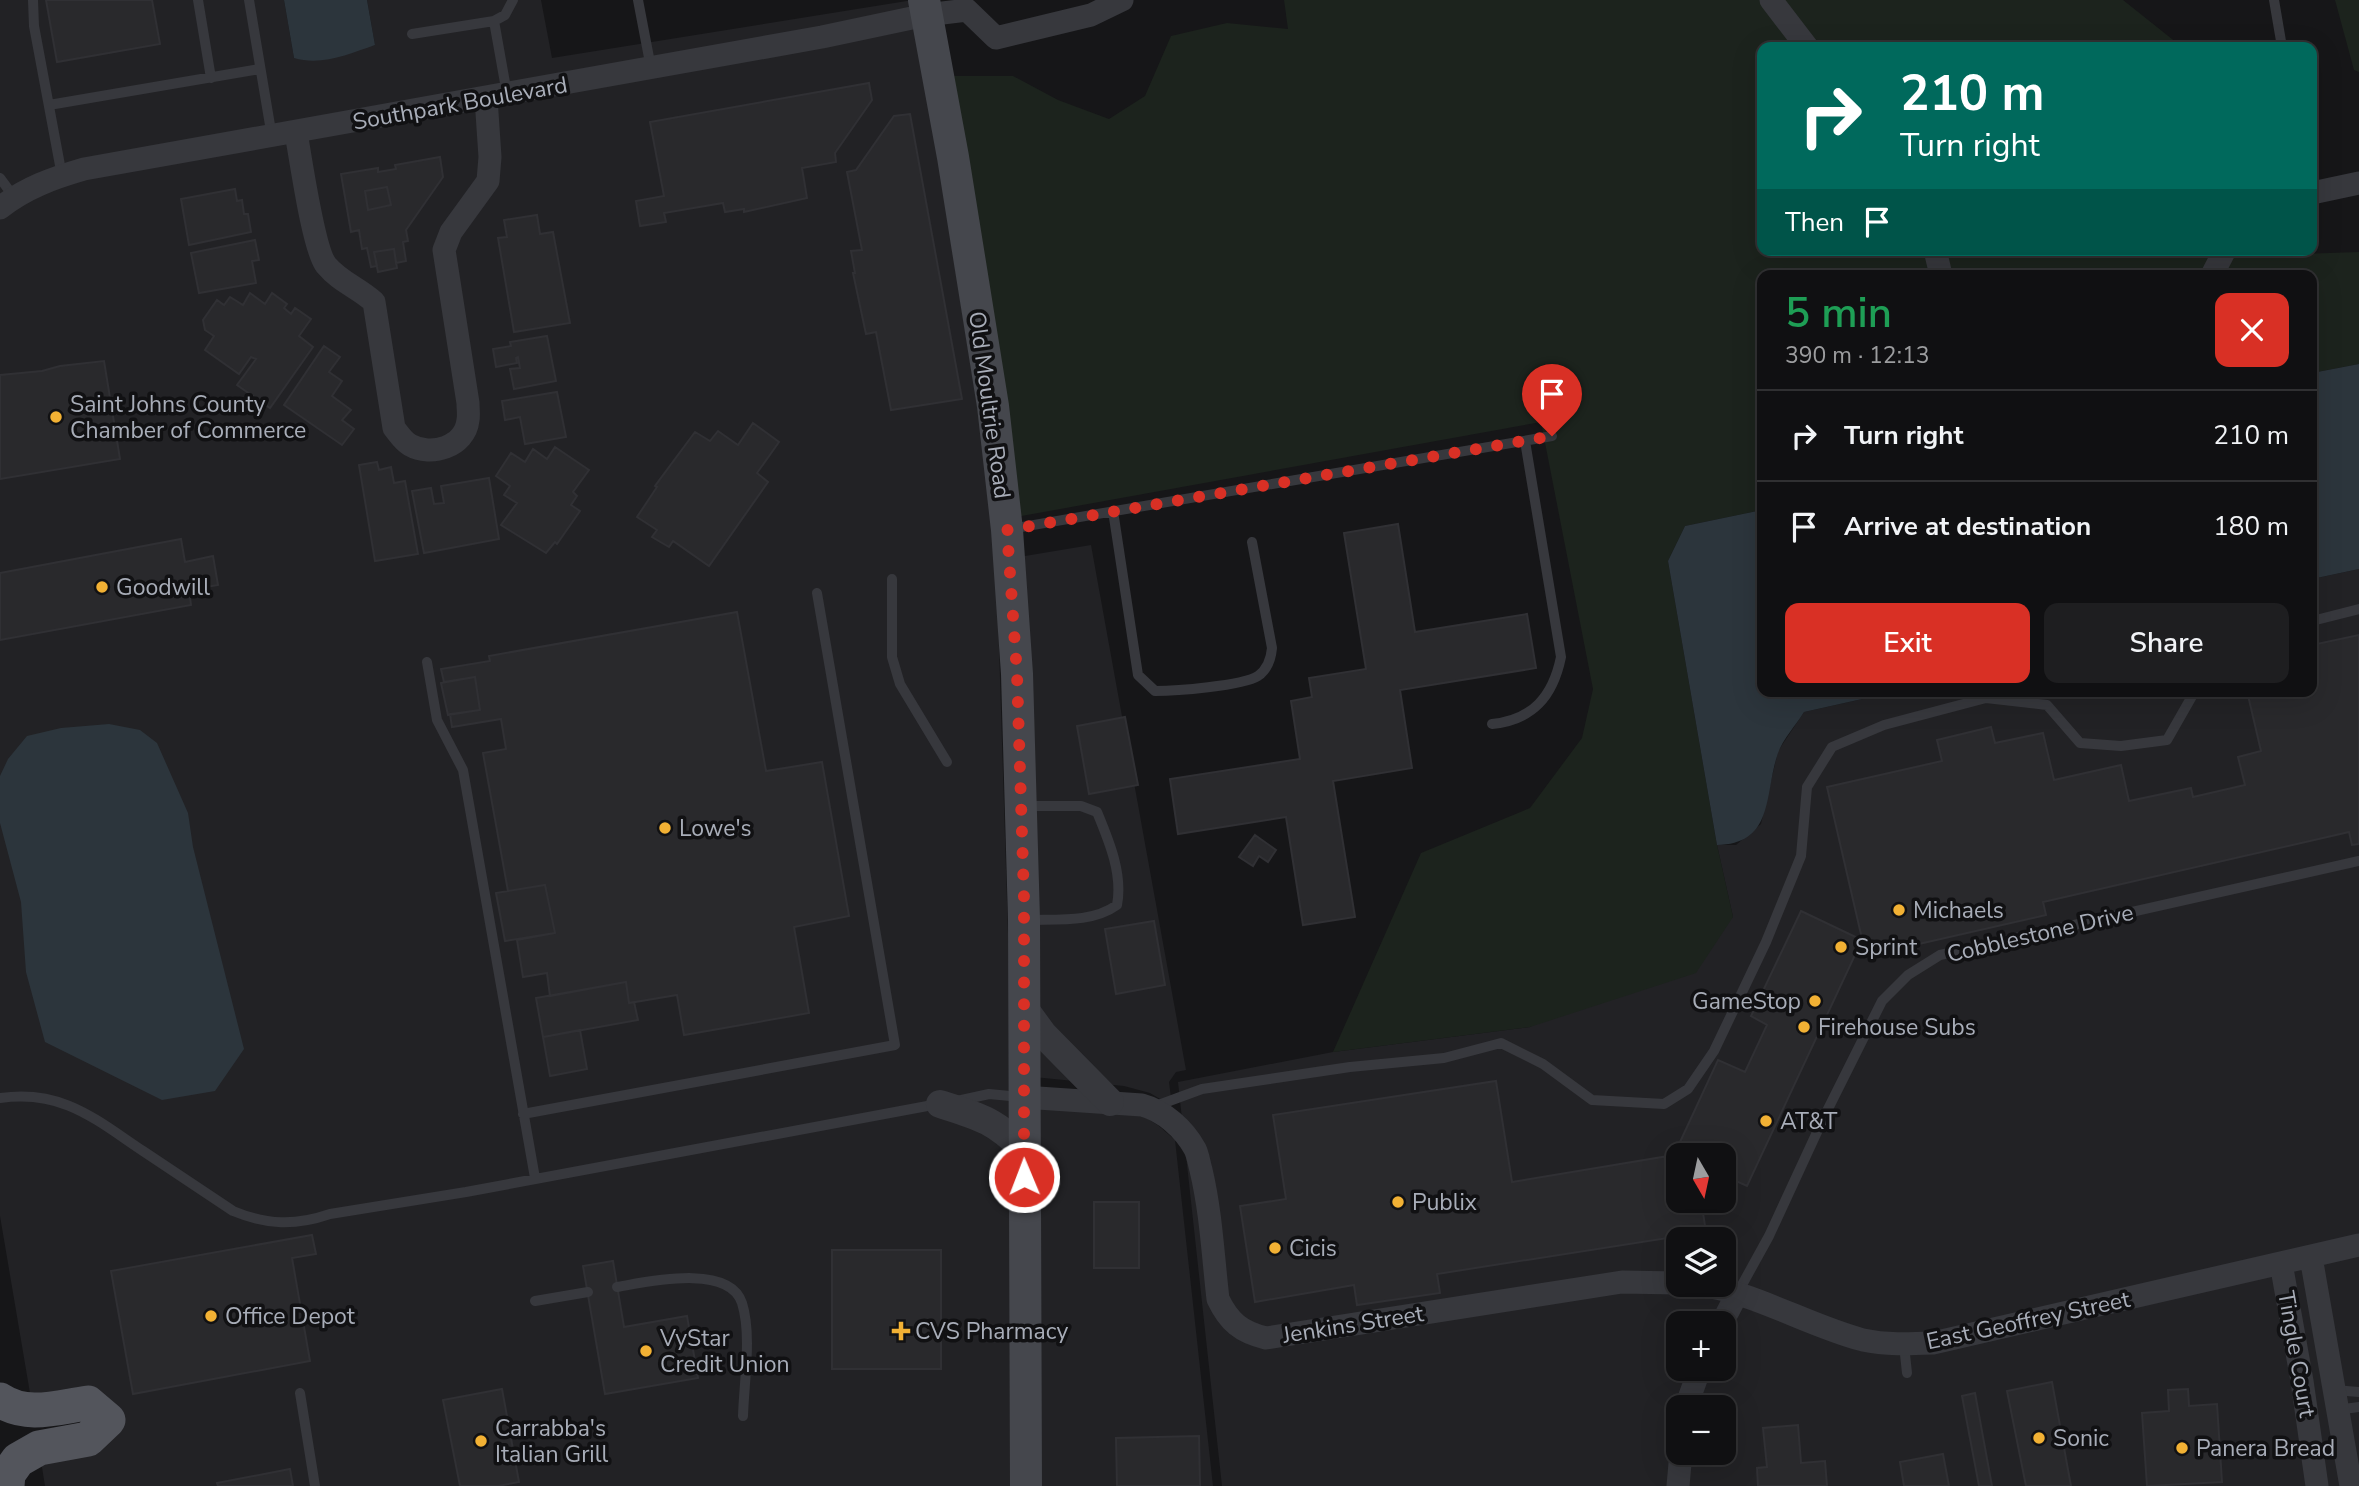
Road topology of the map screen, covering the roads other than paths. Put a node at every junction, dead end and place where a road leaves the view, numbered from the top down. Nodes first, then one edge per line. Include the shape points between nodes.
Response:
1 (33, 0) edge
2 (198, 0) edge
3 (249, 0) edge
4 (513, 0) edge
5 (638, 0) edge
6 (1122, 0) edge
7 (1771, 0) edge
8 (2274, 0) edge
9 (971, 5) edge
10 (925, 8) edge
11 (494, 20) junction
12 (412, 34) dead end
13 (1803, 42) edge
14 (2281, 42) edge
15 (651, 68) junction
16 (260, 69) junction
17 (211, 78) junction
18 (497, 96) junction
19 (49, 105) junction
20 (296, 133) junction
21 (272, 137) junction
22 (62, 176) junction
23 (0, 178) edge
24 (2359, 184) edge
25 (2317, 192) edge
26 (7, 202) edge
27 (1552, 436) dead end
28 (1525, 441) junction
29 (1112, 511) junction
30 (1007, 530) junction
31 (1252, 542) dead end
32 (892, 579) dead end
33 (817, 593) dead end
34 (2359, 609) edge
35 (2317, 620) edge
36 (427, 662) dead end
37 (2191, 697) edge
38 (1492, 724) dead end
39 (947, 762) dead end
40 (1021, 806) junction
41 (2359, 861) edge
42 (1024, 920) junction
43 (1024, 1008) junction
44 (1023, 1097) junction
45 (0, 1098) edge
46 (1110, 1102) junction
47 (940, 1104) junction
48 (1152, 1108) junction
49 (523, 1114) junction
50 (1024, 1150) junction
51 (535, 1178) junction
52 (2359, 1245) edge
53 (2311, 1257) junction
54 (2281, 1264) junction
55 (1666, 1283) edge
56 (617, 1287) dead end
57 (588, 1292) dead end
58 (1737, 1294) junction
59 (535, 1301) dead end
60 (1728, 1311) edge
61 (1904, 1345) junction
62 (1908, 1373) dead end
63 (2359, 1392) edge
64 (300, 1393) dead end
65 (0, 1400) edge
66 (2344, 1402) edge
67 (743, 1416) dead end
68 (1680, 1465) edge
69 (7, 1486) edge
70 (315, 1486) edge
71 (1026, 1486) edge
72 (1678, 1486) edge
73 (2317, 1486) edge
74 (2351, 1486) edge

1 - 19 lane
2 - 17 lane
3 - 16 lane
4 - 11 lane via 505,15
5 - 15 lane
6 - 9 street via 1091,15 996,38
7 - 13 street
8 - 14 lane
9 - 10 street, Southpark Boulevard
10 - 15 street, Southpark Boulevard via 822,37
10 - 30 main road, Old Moultrie Road via 993,406
11 - 12 lane
11 - 18 lane
15 - 18 street, Southpark Boulevard
16 - 17 lane
16 - 21 lane
17 - 19 lane
18 - 20 street, Southpark Boulevard
18 - 20 street via 488,181 451,232 444,250 468,422 456,442 431,451 408,444 394,428 374,302 323,262
19 - 22 lane
20 - 21 street, Southpark Boulevard
21 - 22 street, Southpark Boulevard
22 - 26 street, Southpark Boulevard
23 - 26 lane
24 - 25 street
27 - 28 lane
28 - 29 lane
28 - 38 lane via 1561,657 1557,677 1540,704 1522,716
29 - 30 lane
29 - 31 lane via 1138,675 1155,691 1241,682 1258,676 1270,663 1272,648
30 - 40 main road, Old Moultrie Road
32 - 39 lane via 891,657 900,684
33 - 49 lane via 894,1045
34 - 35 lane
36 - 49 lane via 437,720 463,770
37 - 48 lane via 2166,740 2121,746 2080,743 2047,705 1986,698 1884,725 1832,747 1807,787 1801,856 1766,942 1714,1051 1688,1089 1664,1104 1592,1100 1543,1064 1501,1043 1444,1058 1202,1089
40 - 42 main road, Old Moultrie Road
40 - 42 lane via 1081,806 1097,812 1120,890 1117,905 1107,912 1074,919
41 - 58 lane, Cobblestone Drive via 1940,955 1908,975 1882,1000
42 - 43 main road, Old Moultrie Road
43 - 44 main road, Old Moultrie Road
43 - 46 street via 1042,1034
44 - 46 street
44 - 47 lane via 989,1094
44 - 50 main road, Old Moultrie Road
45 - 51 lane via 42,1097 84,1112 233,1212 271,1223 291,1224
46 - 48 street
47 - 50 street via 993,1122
47 - 51 lane
48 - 55 street, Jenkins Street via 1182,1132 1196,1151 1205,1186 1218,1299 1226,1316 1250,1334 1266,1338 1622,1282
49 - 51 lane
50 - 71 main road, Old Moultrie Road
52 - 53 street, East Geoffrey Street
53 - 54 street, East Geoffrey Street
53 - 66 street, Tingle Court
54 - 61 street, East Geoffrey Street via 1963,1338
54 - 73 street, Tingle Court
56 - 67 lane via 673,1277 708,1280 731,1288 741,1301 746,1330
57 - 59 lane
58 - 60 street, Cobblestone Drive
58 - 61 street, East Geoffrey Street via 1863,1340
61 - 62 lane
63 - 66 lane
64 - 70 lane
65 - 69 main road via 16,1409 35,1411 88,1403 108,1420 88,1439 39,1448 18,1460 8,1474
66 - 74 street, Tingle Court
68 - 72 street

